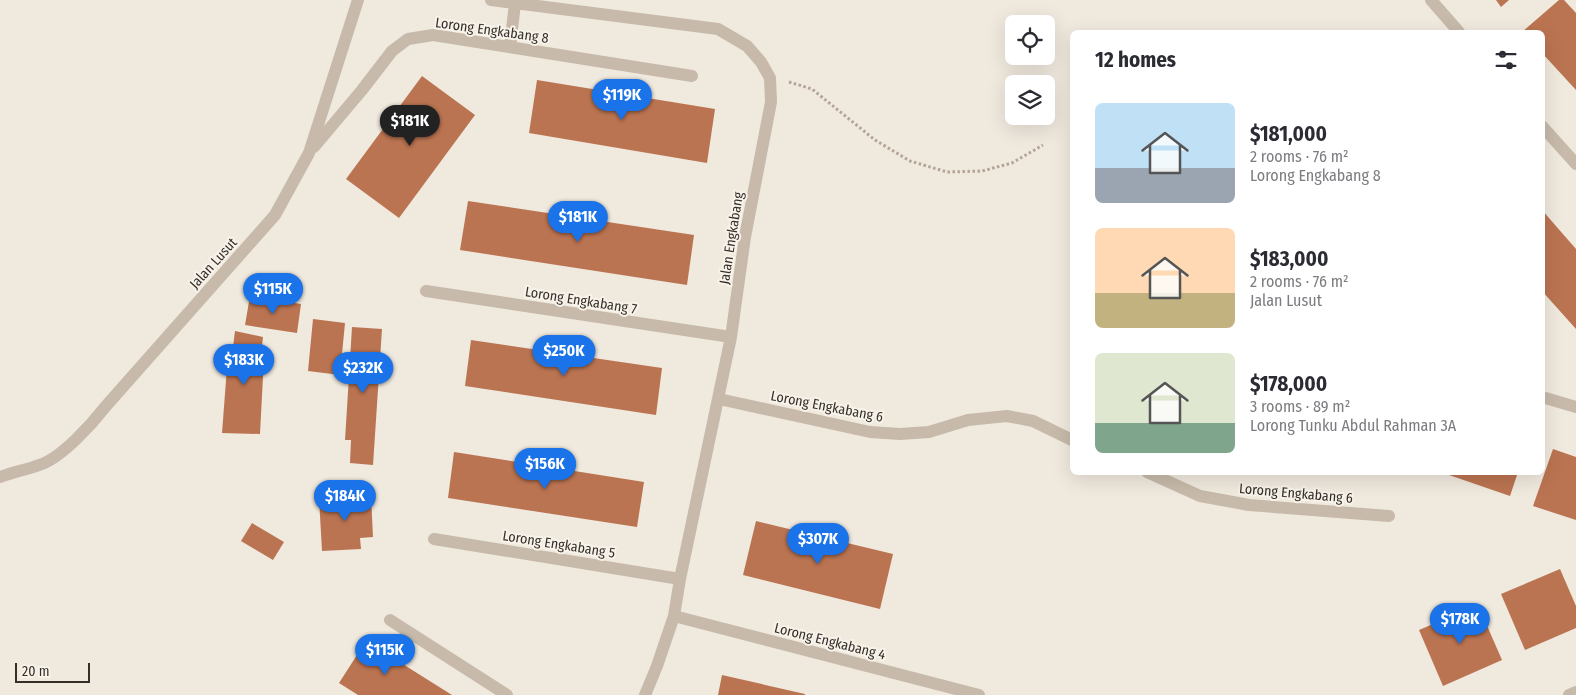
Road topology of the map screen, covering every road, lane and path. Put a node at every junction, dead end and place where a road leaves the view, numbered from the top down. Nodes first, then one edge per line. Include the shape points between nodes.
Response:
1 (358, 0) edge
2 (491, 0) edge
3 (1430, 0) edge
4 (515, 3) junction
5 (1458, 30) edge
6 (510, 47) junction
7 (692, 76) dead end
8 (770, 78) junction
9 (1545, 129) edge
10 (1043, 145) dead end
11 (309, 153) junction
12 (1576, 164) edge
13 (426, 291) dead end
14 (731, 337) junction
15 (1545, 398) edge
16 (719, 399) junction
17 (1576, 407) edge
18 (1070, 439) edge
19 (1154, 475) edge
20 (0, 476) edge
21 (1388, 516) dead end
22 (434, 539) dead end
23 (680, 579) junction
24 (674, 616) junction
25 (390, 620) dead end
26 (1576, 692) edge
27 (507, 695) edge
28 (645, 695) edge
29 (979, 695) edge
30 (1569, 695) edge

1 - 11 street, Jalan Lusut
2 - 4 street, Jalan Engkabang
3 - 5 street
4 - 6 street
4 - 8 street, Jalan Engkabang via 718,29 747,46 762,62
6 - 7 street, Lorong Engkabang 8
6 - 11 street, Lorong Engkabang 8 via 432,35 408,39 392,51
8 - 10 path via 812,89 875,140 910,161 947,172 982,171 1012,163
8 - 14 street, Jalan Engkabang via 771,102
9 - 12 street
11 - 20 street, Jalan Lusut via 275,215 90,427 44,464
13 - 14 street, Lorong Engkabang 7
14 - 16 street, Jalan Engkabang
15 - 17 street
16 - 18 street, Lorong Engkabang 6 via 870,432 900,434 929,432 968,420 1007,416 1033,421
16 - 23 street, Jalan Engkabang
19 - 21 street, Lorong Engkabang 6 via 1200,496 1249,505
22 - 23 street, Lorong Engkabang 5
23 - 24 street, Jalan Engkabang
24 - 28 street, Jalan Engkabang
24 - 29 street, Lorong Engkabang 4
25 - 27 street
26 - 30 street

